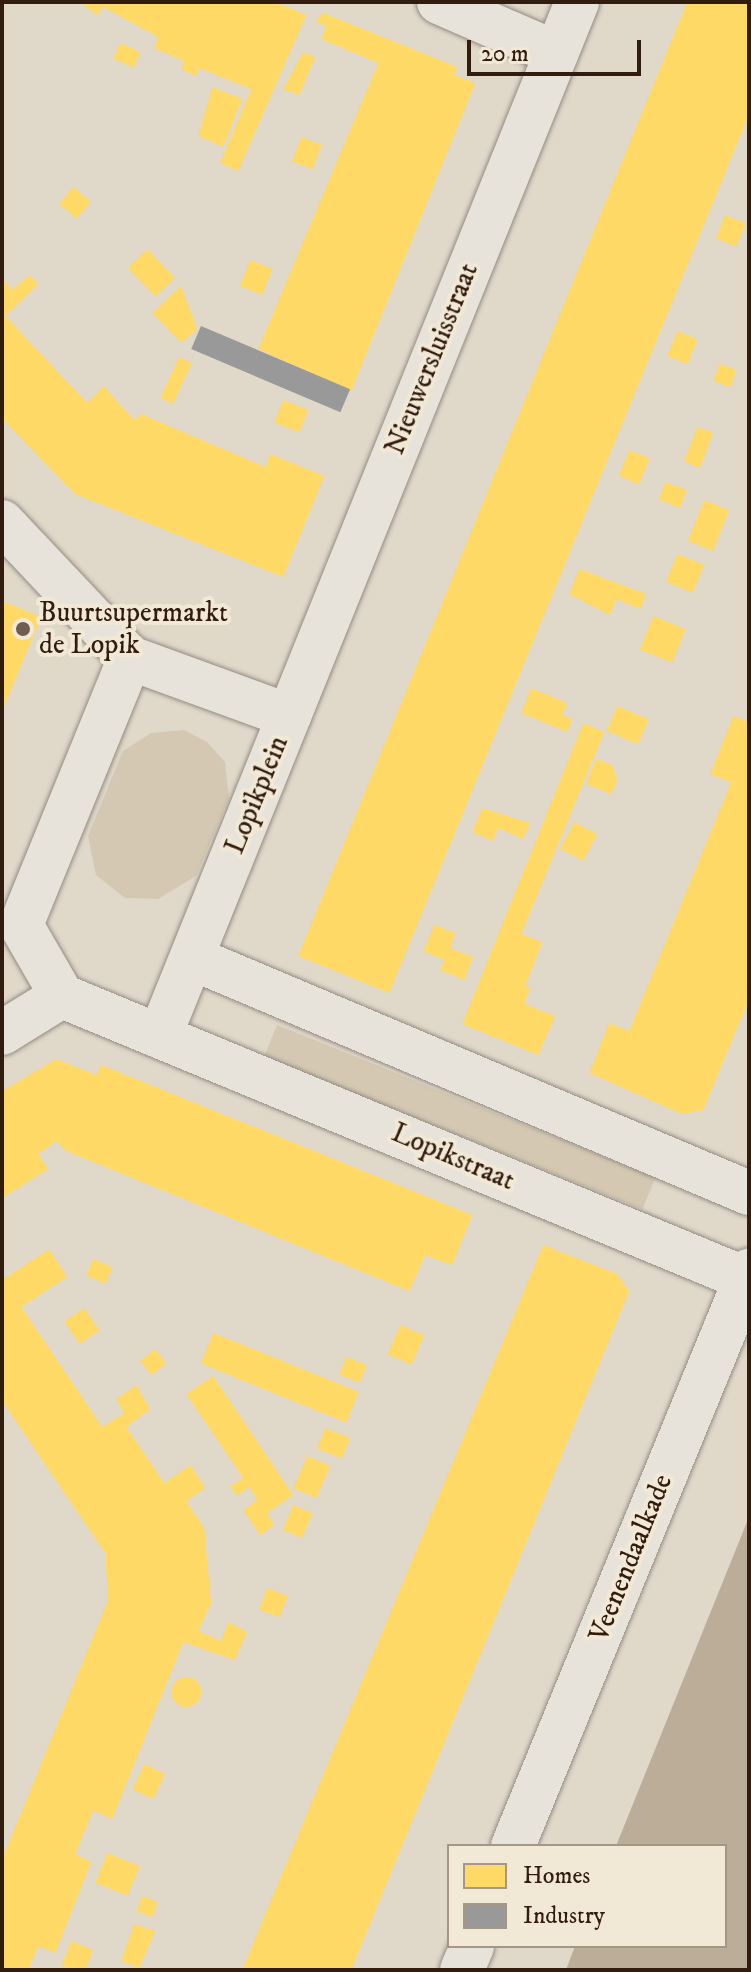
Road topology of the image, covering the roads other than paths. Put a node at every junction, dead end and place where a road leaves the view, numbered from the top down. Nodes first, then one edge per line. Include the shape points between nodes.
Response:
1 (439, 2) edge
2 (577, 2) edge
3 (556, 53) junction
4 (2, 522) edge
5 (130, 658) junction
6 (289, 716) junction
7 (12, 931) edge
8 (192, 958) junction
9 (62, 996) junction
10 (2, 1033) edge
11 (160, 1036) junction
12 (749, 1193) edge
13 (747, 1275) edge
14 (514, 1844) edge
15 (471, 1948) edge
16 (462, 1970) edge

1 - 3 street
2 - 3 street, Nieuwersluisstraat
3 - 6 street, Nieuwersluisstraat
4 - 5 street
5 - 6 street, Lopikplein
5 - 7 street
6 - 8 street, Lopikplein
7 - 9 street
8 - 11 street, Lopikplein
8 - 12 street
9 - 10 street
9 - 11 street
11 - 13 street, Lopikstraat
13 - 14 street, Veenendaalkade
15 - 16 street

